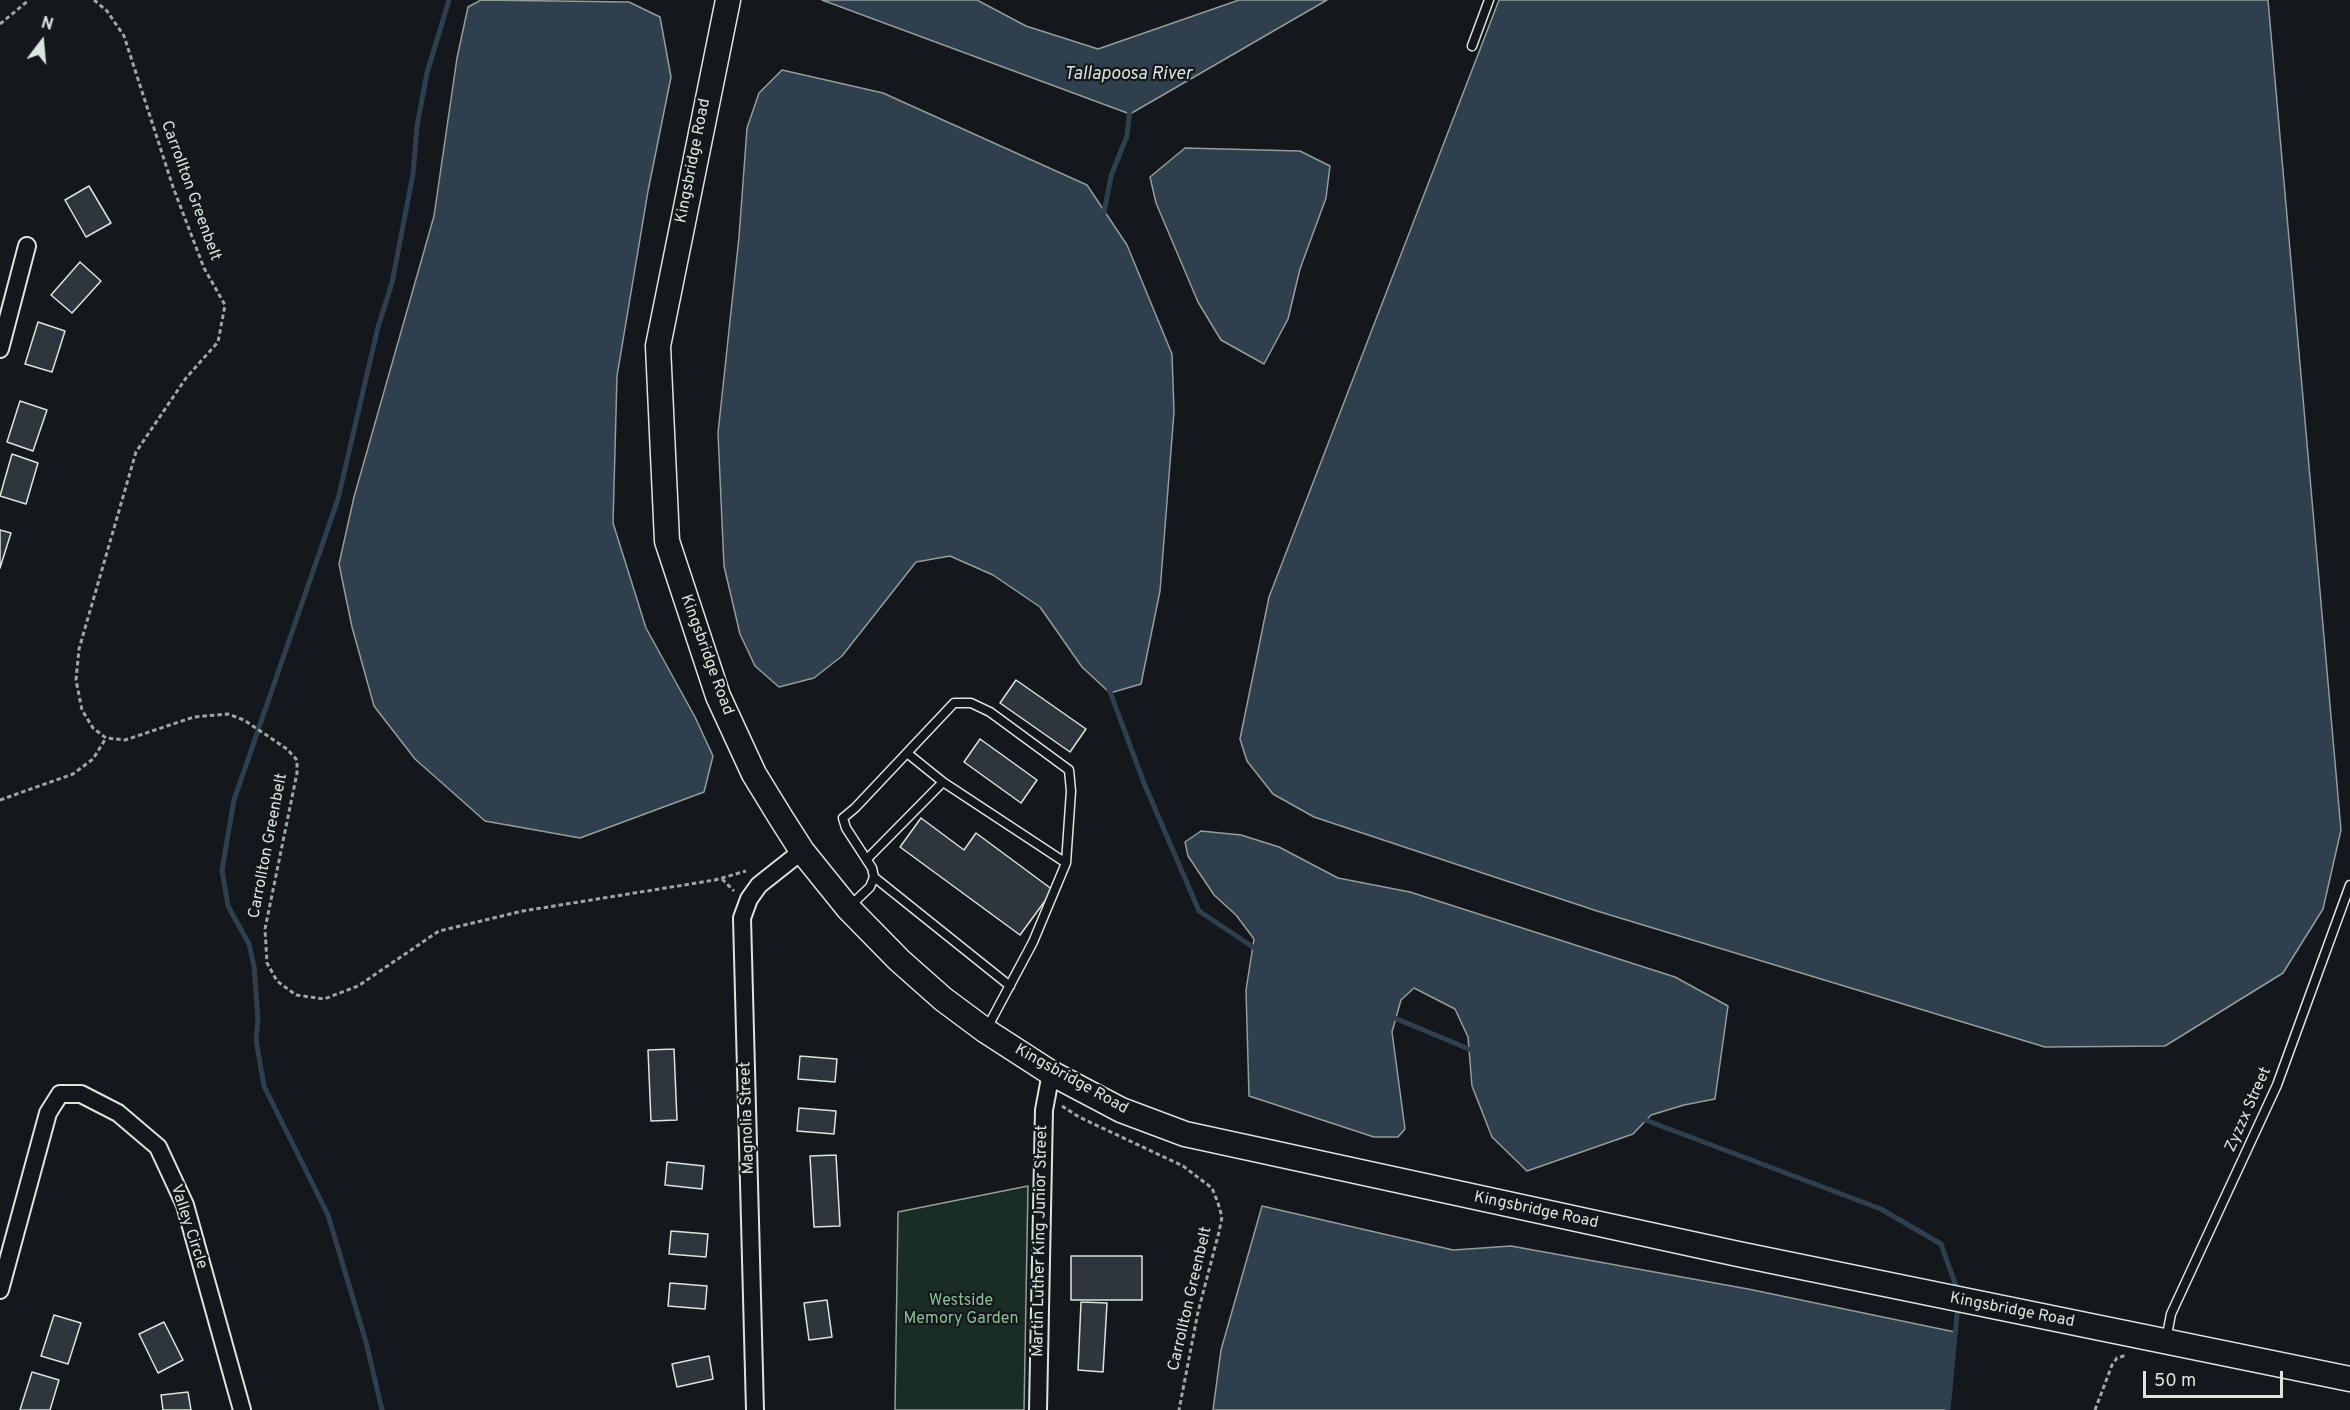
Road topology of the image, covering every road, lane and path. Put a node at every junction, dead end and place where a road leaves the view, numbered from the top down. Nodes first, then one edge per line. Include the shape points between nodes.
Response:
1 (29, 0) edge
2 (94, 0) edge
3 (728, 0) edge
4 (1489, 0) edge
5 (0, 24) edge
6 (1472, 46) dead end
7 (27, 246) dead end
8 (0, 349) edge
9 (106, 738) junction
10 (907, 753) junction
11 (943, 782) junction
12 (0, 800) edge
13 (802, 851) junction
14 (867, 859) junction
15 (1066, 863) junction
16 (749, 870) dead end
17 (874, 877) junction
18 (722, 879) junction
19 (2350, 885) edge
20 (737, 895) dead end
21 (848, 908) junction
22 (1010, 986) junction
23 (986, 1031) junction
24 (1051, 1073) junction
25 (1060, 1104) dead end
26 (0, 1290) edge
27 (2166, 1342) junction
28 (2129, 1355) dead end
29 (2350, 1379) edge
30 (242, 1410) edge
31 (755, 1410) edge
32 (1038, 1410) edge
33 (1179, 1410) edge
34 (2095, 1410) edge

1 - 5 path
2 - 9 path, Carrollton Greenbelt via 124,36 173,187 200,258 225,305 218,342 186,378 136,452 82,638 76,680 82,710 93,728
3 - 13 street, Kingsbridge Road via 658,346 667,541 718,696 754,774
4 - 6 lane
7 - 8 street
9 - 12 path via 93,759 73,774
9 - 18 path, Carrollton Greenbelt via 132,738 183,720 228,714 244,720 297,760 267,909 264,948 277,981 296,995 310,999 338,995 358,986 439,931 602,896
10 - 11 lane
10 - 14 lane via 843,818
10 - 15 lane via 954,703 971,703 990,712 1069,770
11 - 14 lane
11 - 15 lane
13 - 21 street, Kingsbridge Road
13 - 31 street, Magnolia Street via 759,885 742,918
14 - 17 lane
15 - 22 lane
16 - 18 path, Carrollton Greenbelt
17 - 21 lane via 870,887
17 - 22 lane
18 - 20 path
19 - 27 lane, Zyzzx Street via 2277,1085 2171,1314
21 - 23 street, Kingsbridge Road via 943,999
22 - 23 lane
23 - 24 street, Kingsbridge Road
24 - 27 street, Kingsbridge Road via 1120,1110 1223,1144
24 - 32 street, Martin Luther King Junior Street via 1044,1110
25 - 33 path, Carrollton Greenbelt via 1079,1117 1183,1166 1212,1188 1218,1203 1222,1217 1220,1232 1198,1312
26 - 30 street, Valley Circle via 48,1113 60,1094 81,1094 118,1113 158,1147 185,1204
27 - 29 street, Kingsbridge Road
28 - 34 path via 2117,1358 2112,1365

